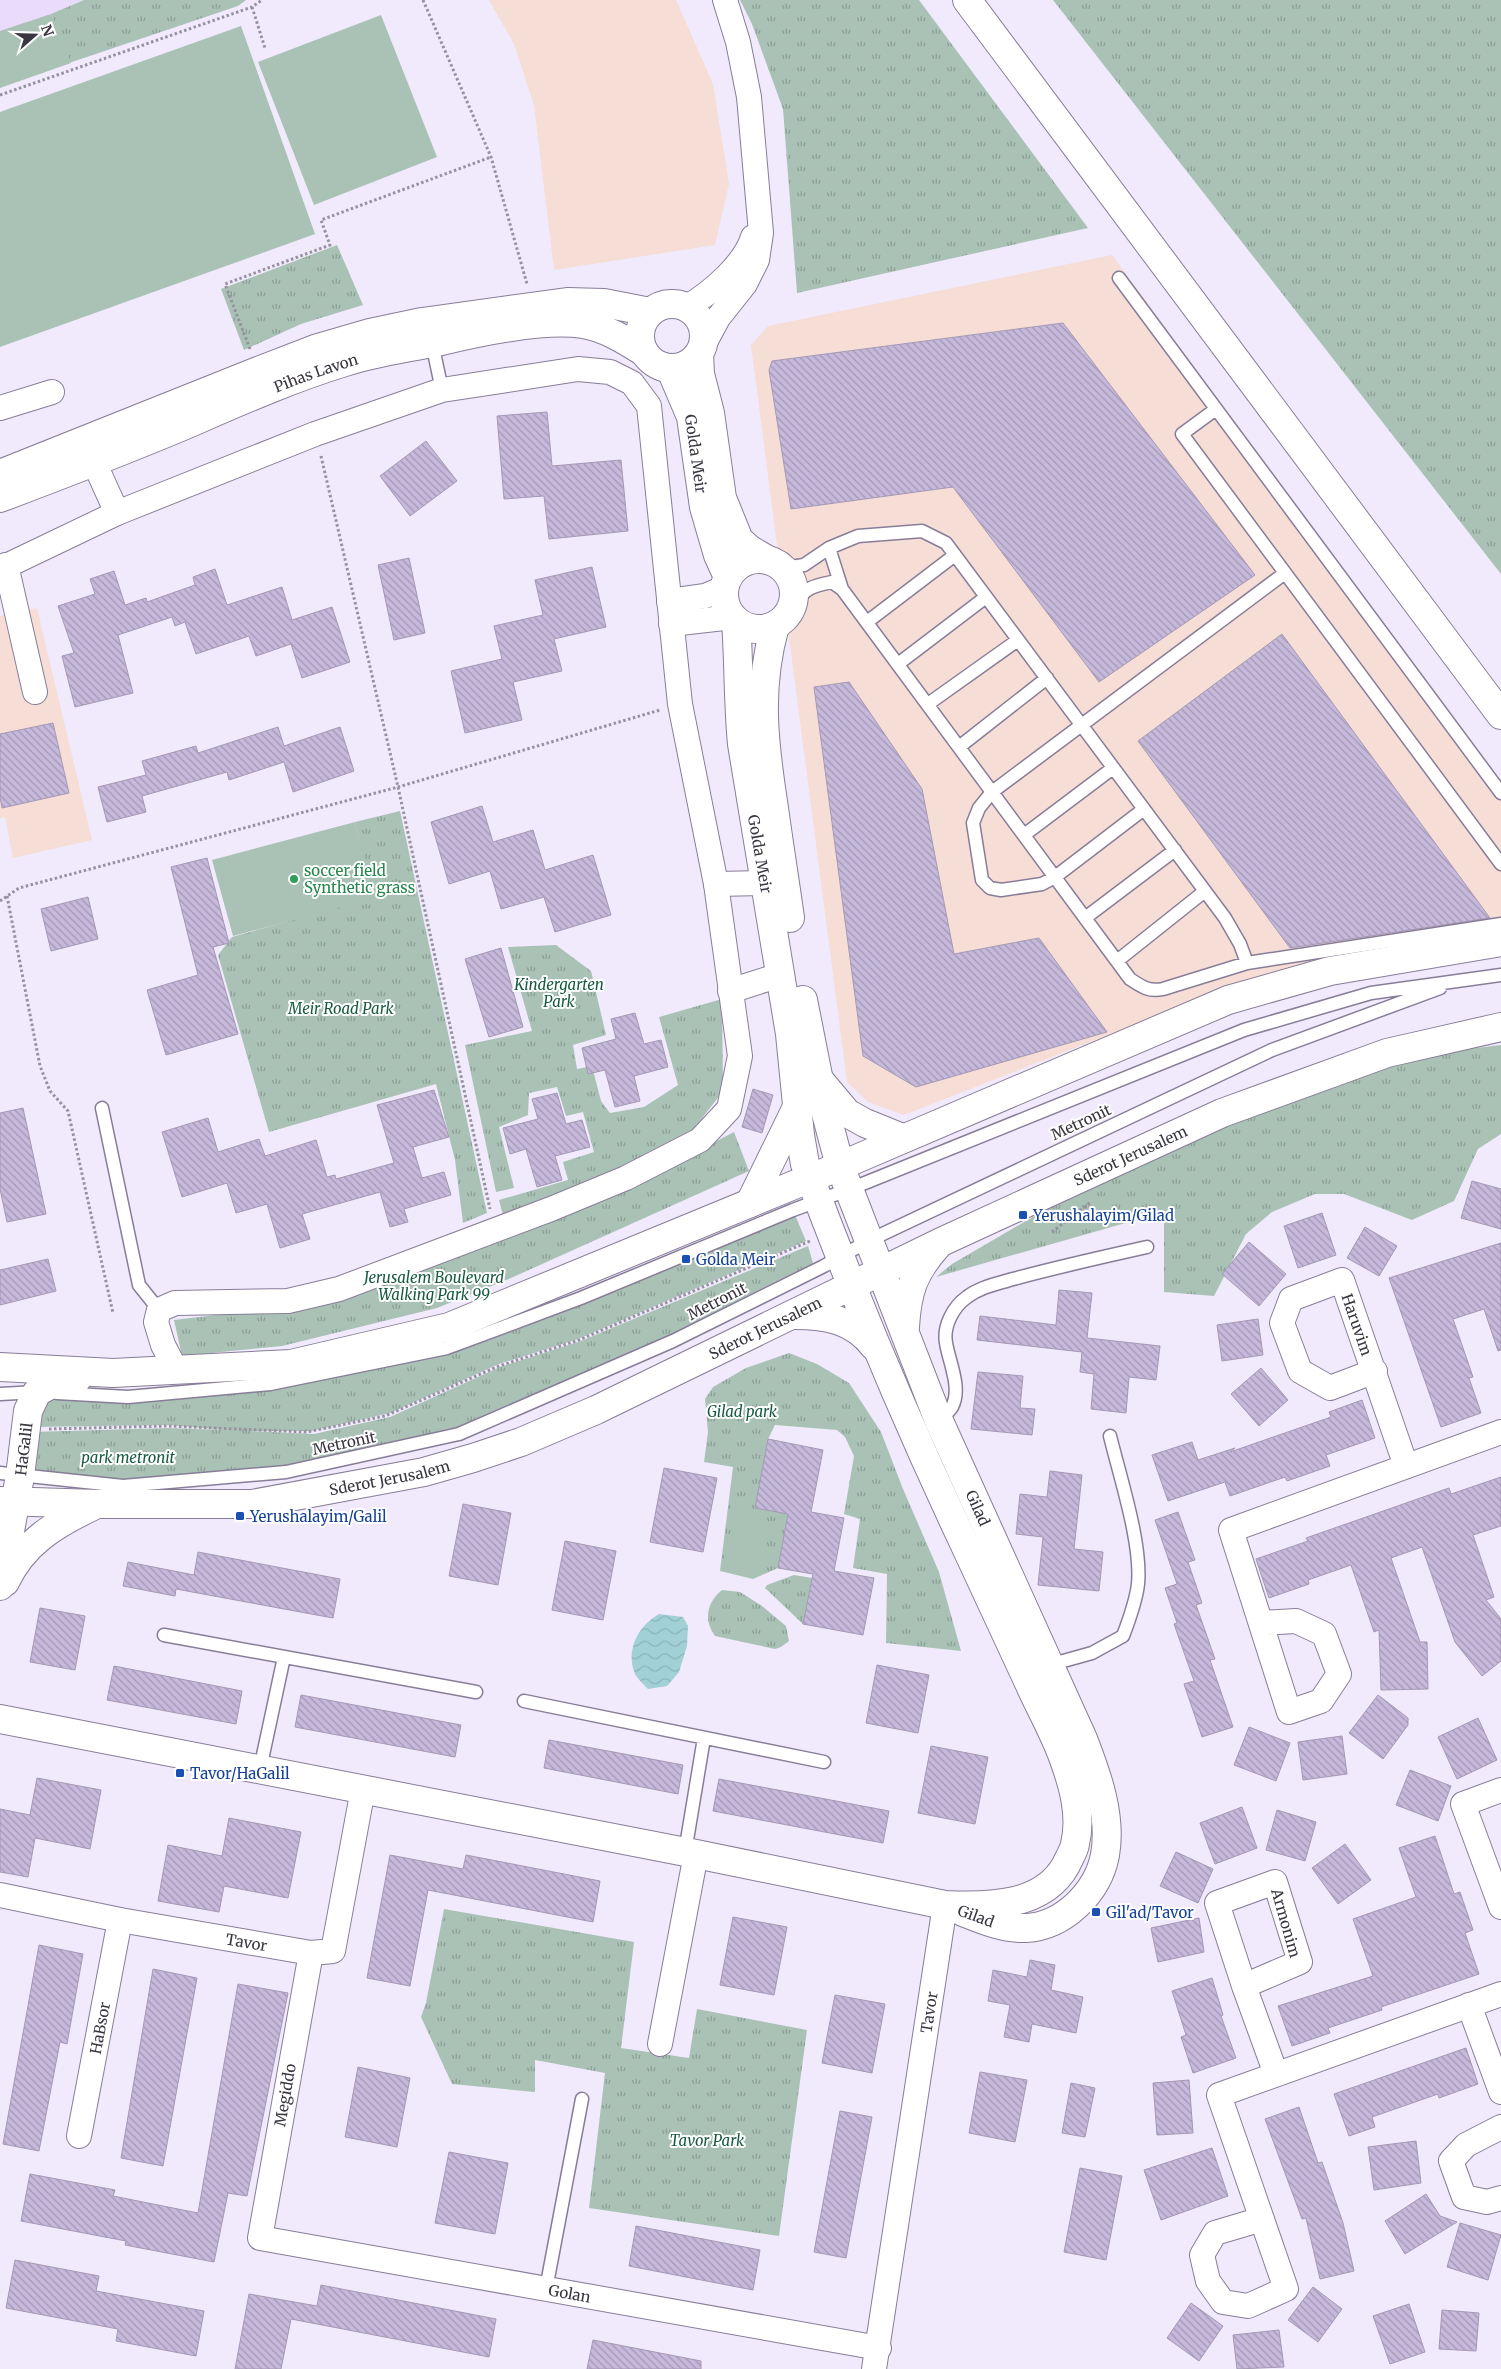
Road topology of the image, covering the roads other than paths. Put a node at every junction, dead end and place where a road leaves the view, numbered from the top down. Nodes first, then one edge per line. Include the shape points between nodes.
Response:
1 (726, 0) edge
2 (967, 0) edge
3 (760, 214) junction
4 (1120, 278) dead end
5 (687, 307) junction
6 (650, 312) junction
7 (432, 343) junction
8 (701, 350) junction
9 (653, 359) junction
10 (442, 390) junction
11 (52, 392) dead end
12 (0, 408) edge
13 (1216, 409) junction
14 (94, 462) junction
15 (0, 474) edge
16 (0, 498) edge
17 (117, 513) junction
18 (829, 548) junction
19 (955, 555) junction
20 (775, 563) junction
21 (3, 567) edge
22 (1285, 573) junction
23 (726, 583) junction
24 (842, 589) junction
25 (986, 597) junction
26 (669, 601) junction
27 (793, 605) junction
28 (735, 619) junction
29 (867, 622) junction
30 (671, 624) junction
31 (774, 626) junction
32 (1018, 640) junction
33 (898, 664) junction
34 (1047, 678) junction
35 (35, 692) dead end
36 (928, 704) junction
37 (1501, 715) edge
38 (1082, 725) junction
39 (959, 747) junction
40 (1114, 768) junction
41 (992, 792) junction
42 (1501, 793) edge
43 (1144, 809) junction
44 (1024, 835) junction
45 (1175, 850) junction
46 (1501, 864) edge
47 (1055, 877) junction
48 (766, 883) junction
49 (716, 884) junction
50 (1205, 891) junction
51 (1085, 918) junction
52 (1501, 924) edge
53 (1501, 942) edge
54 (1116, 961) junction
55 (1247, 963) junction
56 (1501, 974) edge
57 (780, 975) junction
58 (1466, 979) junction
59 (730, 991) junction
60 (1501, 1027) edge
61 (818, 1077) junction
62 (797, 1107) junction
63 (102, 1108) dead end
64 (902, 1138) junction
65 (845, 1177) junction
66 (815, 1189) junction
67 (750, 1203) junction
68 (870, 1240) junction
69 (939, 1244) junction
70 (1147, 1247) dead end
71 (841, 1256) junction
72 (882, 1271) junction
73 (853, 1286) junction
74 (159, 1310) junction
75 (791, 1316) junction
76 (905, 1331) junction
77 (880, 1353) junction
78 (0, 1367) edge
79 (175, 1368) junction
80 (1375, 1371) junction
81 (113, 1373) junction
82 (37, 1392) junction
83 (0, 1394) edge
84 (939, 1421) junction
85 (1501, 1432) edge
86 (1110, 1436) dead end
87 (1406, 1466) junction
88 (10, 1475) edge
89 (7, 1502) edge
90 (98, 1504) junction
91 (0, 1586) edge
92 (0, 1593) edge
93 (1261, 1623) dead end
94 (164, 1635) dead end
95 (284, 1657) junction
96 (1049, 1665) junction
97 (476, 1692) dead end
98 (524, 1701) dead end
99 (0, 1719) edge
100 (704, 1738) junction
101 (824, 1762) dead end
102 (260, 1769) junction
103 (363, 1789) junction
104 (1501, 1790) edge
105 (691, 1853) junction
106 (1495, 1872) edge
107 (0, 1895) edge
108 (945, 1905) junction
109 (1501, 1907) edge
110 (120, 1920) junction
111 (310, 1953) junction
112 (1244, 1986) dead end
113 (1501, 1994) edge
114 (1469, 2005) junction
115 (660, 2044) dead end
116 (1276, 2074) junction
117 (1501, 2092) edge
118 (582, 2099) dead end
119 (1501, 2127) edge
120 (79, 2136) dead end
121 (1501, 2198) edge
122 (1262, 2219) dead end
123 (260, 2238) joint
124 (546, 2289) junction
125 (876, 2359) edge

1 - 3 street via 749,97
2 - 37 street
3 - 5 street via 750,247 728,275
3 - 8 street via 757,260
4 - 13 lane
5 - 6 street via 668,303
5 - 8 street via 704,328
6 - 9 street via 640,331 640,342
6 - 15 street, Pihas Lavon via 586,302 533,306 370,333 258,370
7 - 9 street, Pihas Lavon via 556,322 600,328
7 - 10 lane
7 - 14 street, Pihas Lavon via 397,348 345,362 280,385
8 - 9 street via 686,365 669,368
8 - 20 street, Golda Meir via 700,374 710,412 722,498 731,524 749,549
9 - 23 street, Golda Meir via 670,370 691,417 704,507
10 - 17 street via 316,434
10 - 26 street via 578,368 610,372 632,383 649,406
11 - 12 street
13 - 22 lane via 1182,434
13 - 42 lane
14 - 16 street, Pihas Lavon
14 - 17 street
17 - 21 street
18 - 19 lane via 858,536 922,531 946,543
18 - 20 lane via 804,565
18 - 24 lane
19 - 25 lane
19 - 29 lane
20 - 23 street via 746,561 735,567
20 - 27 street via 794,585
21 - 35 street
22 - 38 lane
22 - 46 lane
23 - 26 street via 705,596
23 - 28 street via 724,600
24 - 27 lane via 832,582 817,585 802,592
24 - 29 lane
25 - 32 lane
25 - 33 lane
26 - 30 street
27 - 31 street via 789,614
28 - 30 street
28 - 31 street via 756,630
28 - 48 street, Golda Meir via 742,744
29 - 33 lane
30 - 49 street via 680,704
31 - 61 street, Golda Meir via 762,706 764,745 803,1006
32 - 34 lane
32 - 36 lane
33 - 36 lane
34 - 38 lane
34 - 39 lane
36 - 39 lane
38 - 40 lane
38 - 41 lane
39 - 41 lane
40 - 43 lane
40 - 44 lane
41 - 44 lane
41 - 47 lane via 979,808 973,823 982,880 990,888 1001,890 1042,884
43 - 45 lane
43 - 47 lane
44 - 47 lane
45 - 50 lane
45 - 51 lane
47 - 51 lane
48 - 49 street
48 - 57 street, Golda Meir
49 - 59 street
50 - 54 lane
50 - 55 lane via 1232,929
51 - 54 lane
52 - 55 lane
53 - 64 street via 1330,971 1228,1000
54 - 55 lane via 1130,979 1153,991
56 - 58 lane, Metronit
57 - 59 street
57 - 62 street, Golda Meir
58 - 65 lane, Metronit via 1371,993 1244,1030
58 - 68 lane, Metronit via 1272,1050
59 - 74 street via 740,1056 729,1109 700,1140 626,1178 340,1289 288,1301 175,1303
60 - 69 street, Sderot Jerusalem via 1387,1054 1222,1113
61 - 64 street via 847,1113
61 - 65 street, Golda Meir
62 - 66 street, Golda Meir via 800,1135
62 - 67 street
63 - 74 lane via 139,1286
64 - 65 street
65 - 66 street
65 - 68 street, Golda Meir
66 - 67 street
66 - 71 street, Golda Meir
66 - 82 lane via 582,1298 447,1348 270,1384 128,1397
67 - 79 street via 449,1327 291,1364
68 - 71 lane, Metronit
68 - 72 street, Golda Meir
69 - 72 street, Sderot Jerusalem
69 - 76 street via 911,1284 906,1300
70 - 84 lane via 1035,1273 967,1296 948,1321 945,1337 955,1378 954,1396 952,1407
71 - 73 street, Golda Meir
71 - 88 lane, Metronit via 673,1341 459,1434 286,1472 124,1486
72 - 73 street, Sderot Jerusalem
72 - 76 street, Gilad
73 - 75 street, Sderot Jerusalem
73 - 77 street, Gilad
74 - 79 street via 156,1322
75 - 77 street via 815,1315 844,1321 858,1329
75 - 90 street, Sderot Jerusalem via 596,1410 521,1442 424,1472 252,1504
76 - 84 street, Gilad
77 - 108 street, Gilad via 956,1527 1062,1755 1076,1805 1075,1848 1052,1884 1003,1904
78 - 81 street
79 - 81 street
80 - 80 street, Haruvim via 1342,1280 1291,1299 1282,1323 1300,1371 1330,1388
80 - 87 street, Haruvim
81 - 82 street via 52,1384
82 - 83 lane
82 - 88 street, HaGalil via 28,1411
84 - 96 street, Gilad
85 - 87 street
86 - 96 lane via 1138,1556 1138,1585 1132,1610 1123,1636 1092,1653
87 - 93 street via 1232,1530
88 - 89 street, HaGalil
89 - 90 street, Sderot Jerusalem
89 - 91 street, HaGalil
90 - 92 street via 44,1532 12,1567
94 - 95 lane
95 - 97 lane
95 - 102 lane
96 - 108 street, Gilad via 1095,1770 1103,1802 1105,1855 1098,1874 1088,1893 1073,1909 1052,1921 1027,1928 1006,1926
98 - 100 lane
99 - 102 street
100 - 101 lane
100 - 105 lane
102 - 103 street
103 - 105 street
103 - 111 street, Tavor via 333,1950
104 - 106 street via 1463,1804
105 - 108 street
105 - 115 street
106 - 109 street
107 - 110 street, Tavor
108 - 125 street, Tavor
110 - 111 street, Tavor
110 - 120 street, HaBsor
111 - 123 street, Megiddo
112 - 116 street
113 - 114 street
114 - 116 street
114 - 117 street
116 - 122 street via 1219,2095
118 - 124 lane
119 - 121 street via 1466,2145 1451,2160 1464,2197 1487,2202
123 - 124 street, Golan
124 - 125 street, Golan

